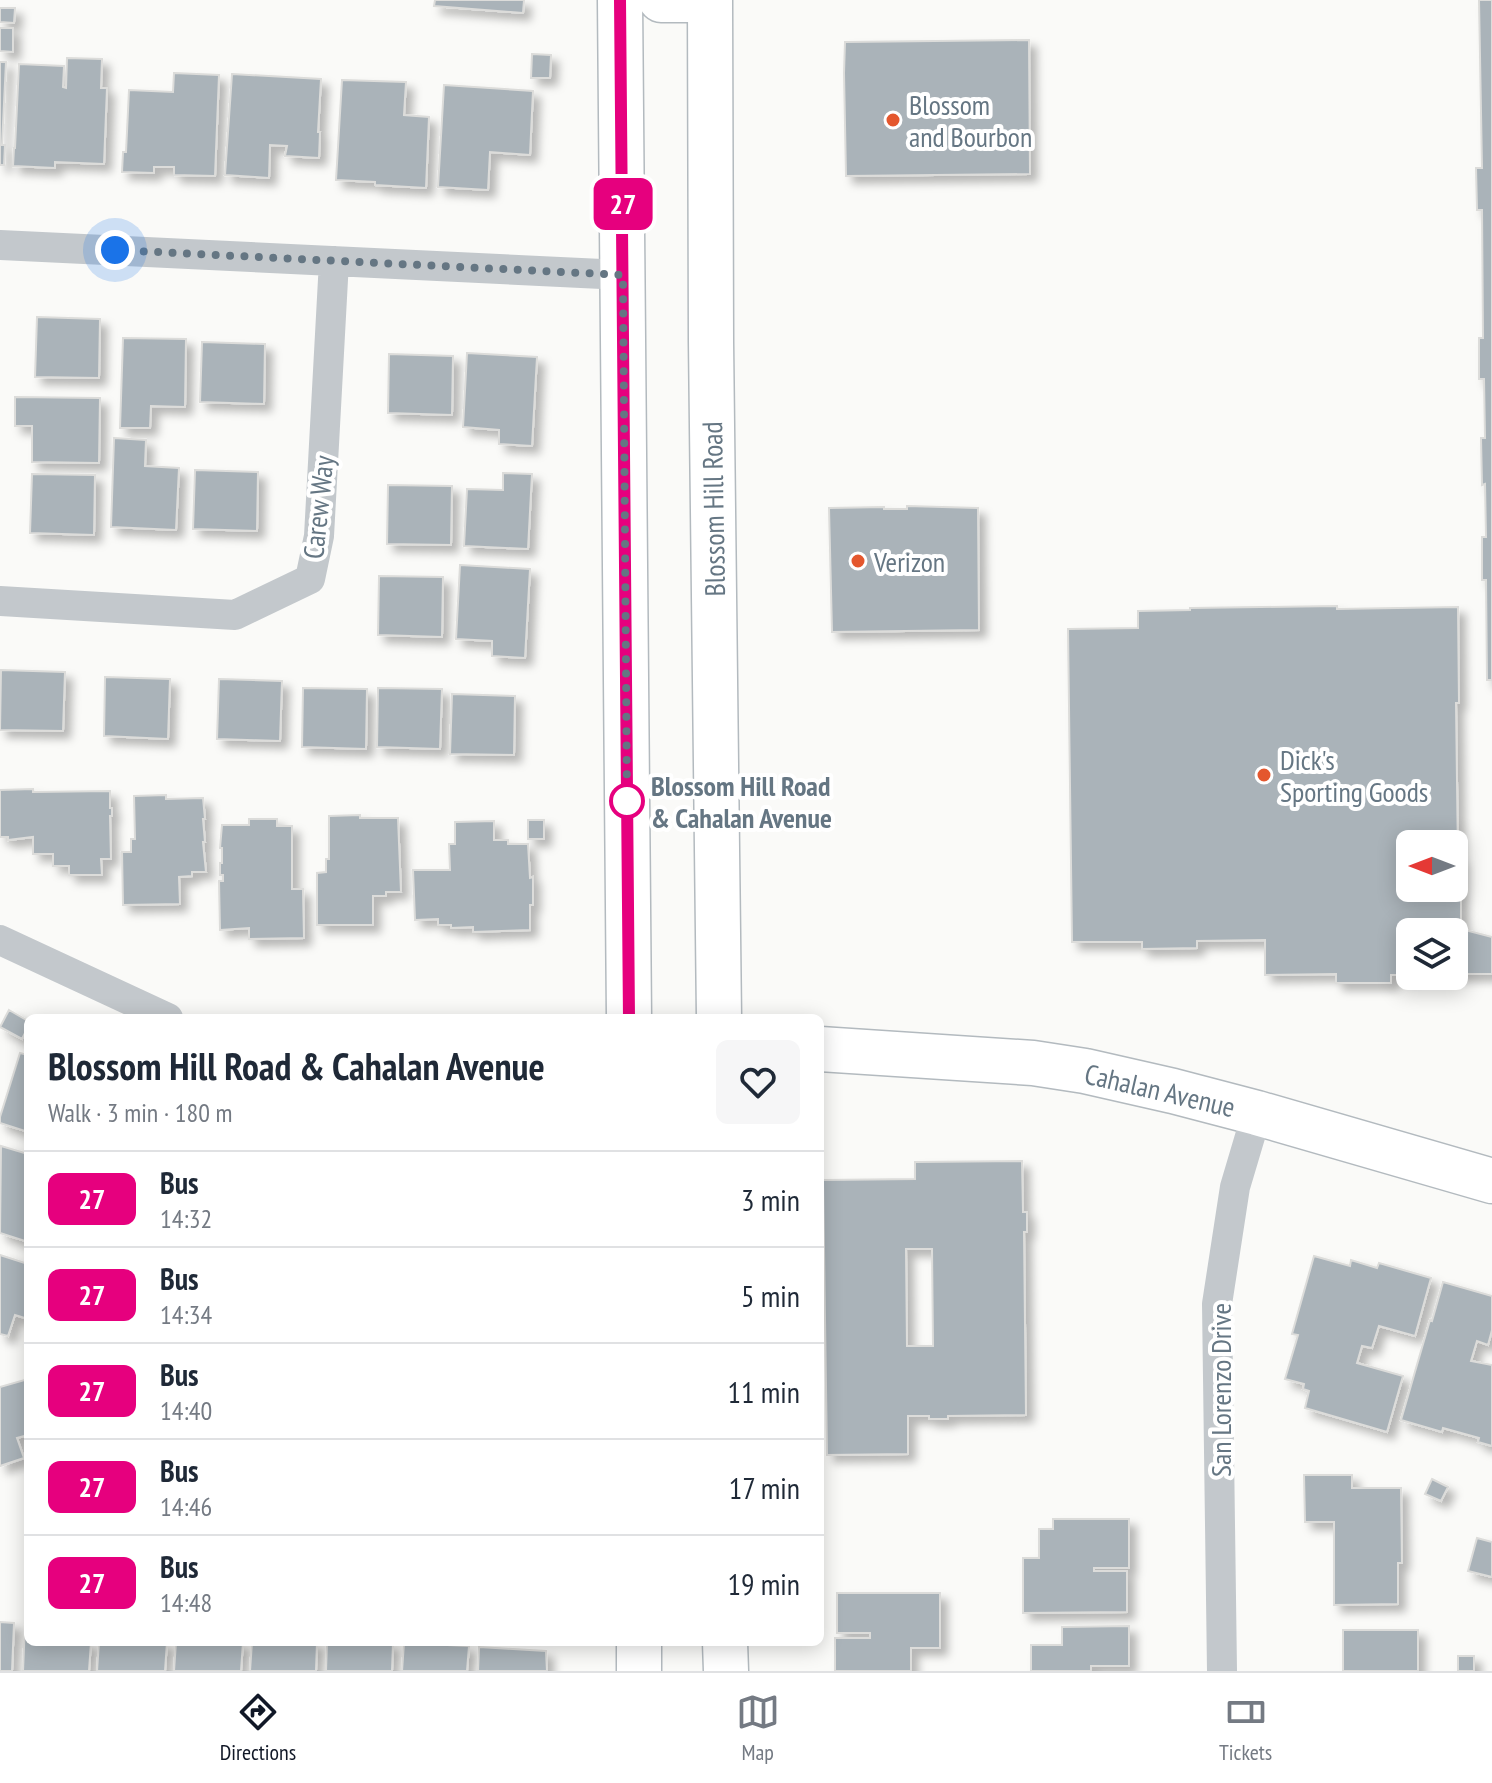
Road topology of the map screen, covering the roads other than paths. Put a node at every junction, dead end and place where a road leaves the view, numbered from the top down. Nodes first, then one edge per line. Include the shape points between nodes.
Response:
1 (620, 0) edge
2 (661, 0) edge
3 (710, 0) edge
4 (0, 245) edge
5 (334, 261) junction
6 (623, 275) junction
7 (0, 601) edge
8 (0, 940) edge
9 (159, 1014) edge
10 (629, 1014) edge
11 (719, 1014) edge
12 (824, 1049) edge
13 (1257, 1113) junction
14 (1492, 1181) edge
15 (639, 1646) edge
16 (725, 1646) edge
17 (639, 1671) edge
18 (726, 1671) edge
19 (1222, 1671) edge

1 - 6 main road
2 - 3 main road
3 - 11 main road, Blossom Hill Road
4 - 5 street
5 - 6 street
5 - 7 street, Carew Way via 319,536 310,579 235,615
6 - 10 main road
8 - 9 street
12 - 13 main road, Cahalan Avenue via 1033,1063
13 - 14 main road, Cahalan Avenue
13 - 19 street, San Lorenzo Drive via 1235,1187 1217,1304
15 - 17 main road
16 - 18 main road

